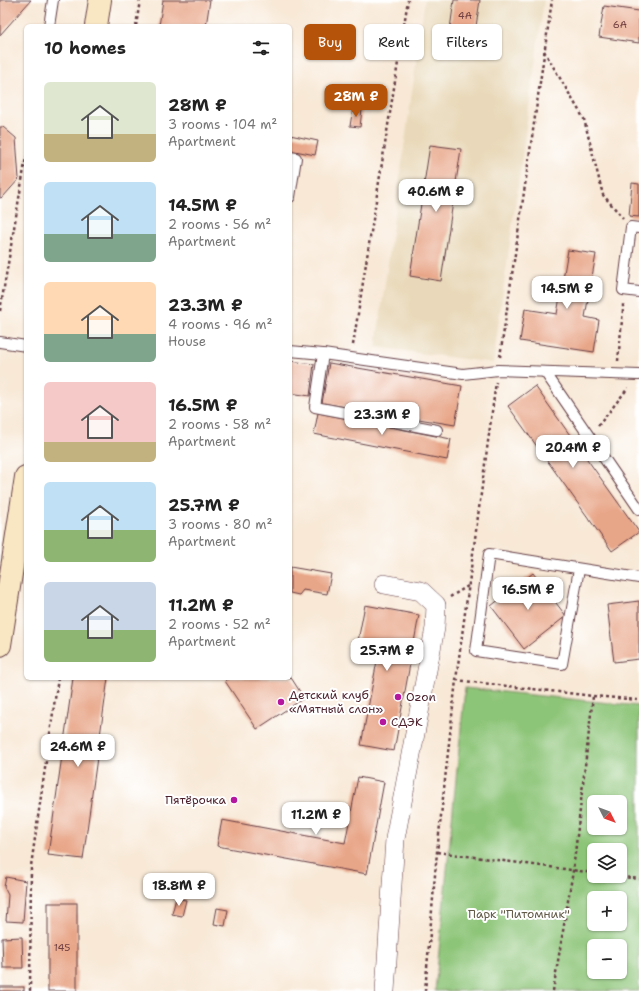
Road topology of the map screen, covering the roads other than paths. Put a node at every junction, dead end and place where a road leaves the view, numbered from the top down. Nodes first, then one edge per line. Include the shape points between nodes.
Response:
1 (53, 0) edge
2 (100, 0) edge
3 (49, 24) edge
4 (96, 24) edge
5 (292, 157) edge
6 (292, 184) edge
7 (635, 228) edge
8 (639, 292) edge
9 (0, 342) edge
10 (24, 346) edge
11 (292, 351) edge
12 (323, 354) junction
13 (545, 372) junction
14 (639, 375) edge
15 (437, 430) dead end
16 (24, 503) edge
17 (639, 509) edge
18 (6, 563) edge
19 (579, 569) junction
20 (639, 578) edge
21 (384, 584) dead end
22 (0, 645) edge
23 (385, 991) edge

1 - 3 lane
2 - 4 main road
5 - 6 lane via 296,158
7 - 8 lane via 623,290
9 - 10 lane
11 - 12 lane
12 - 13 lane via 463,374 498,370
12 - 15 lane via 315,407
13 - 14 lane
13 - 17 lane
16 - 18 main road
18 - 22 main road
19 - 19 lane via 489,554 476,652 562,664
19 - 20 lane
21 - 23 street via 421,591 436,605 435,628 395,839

